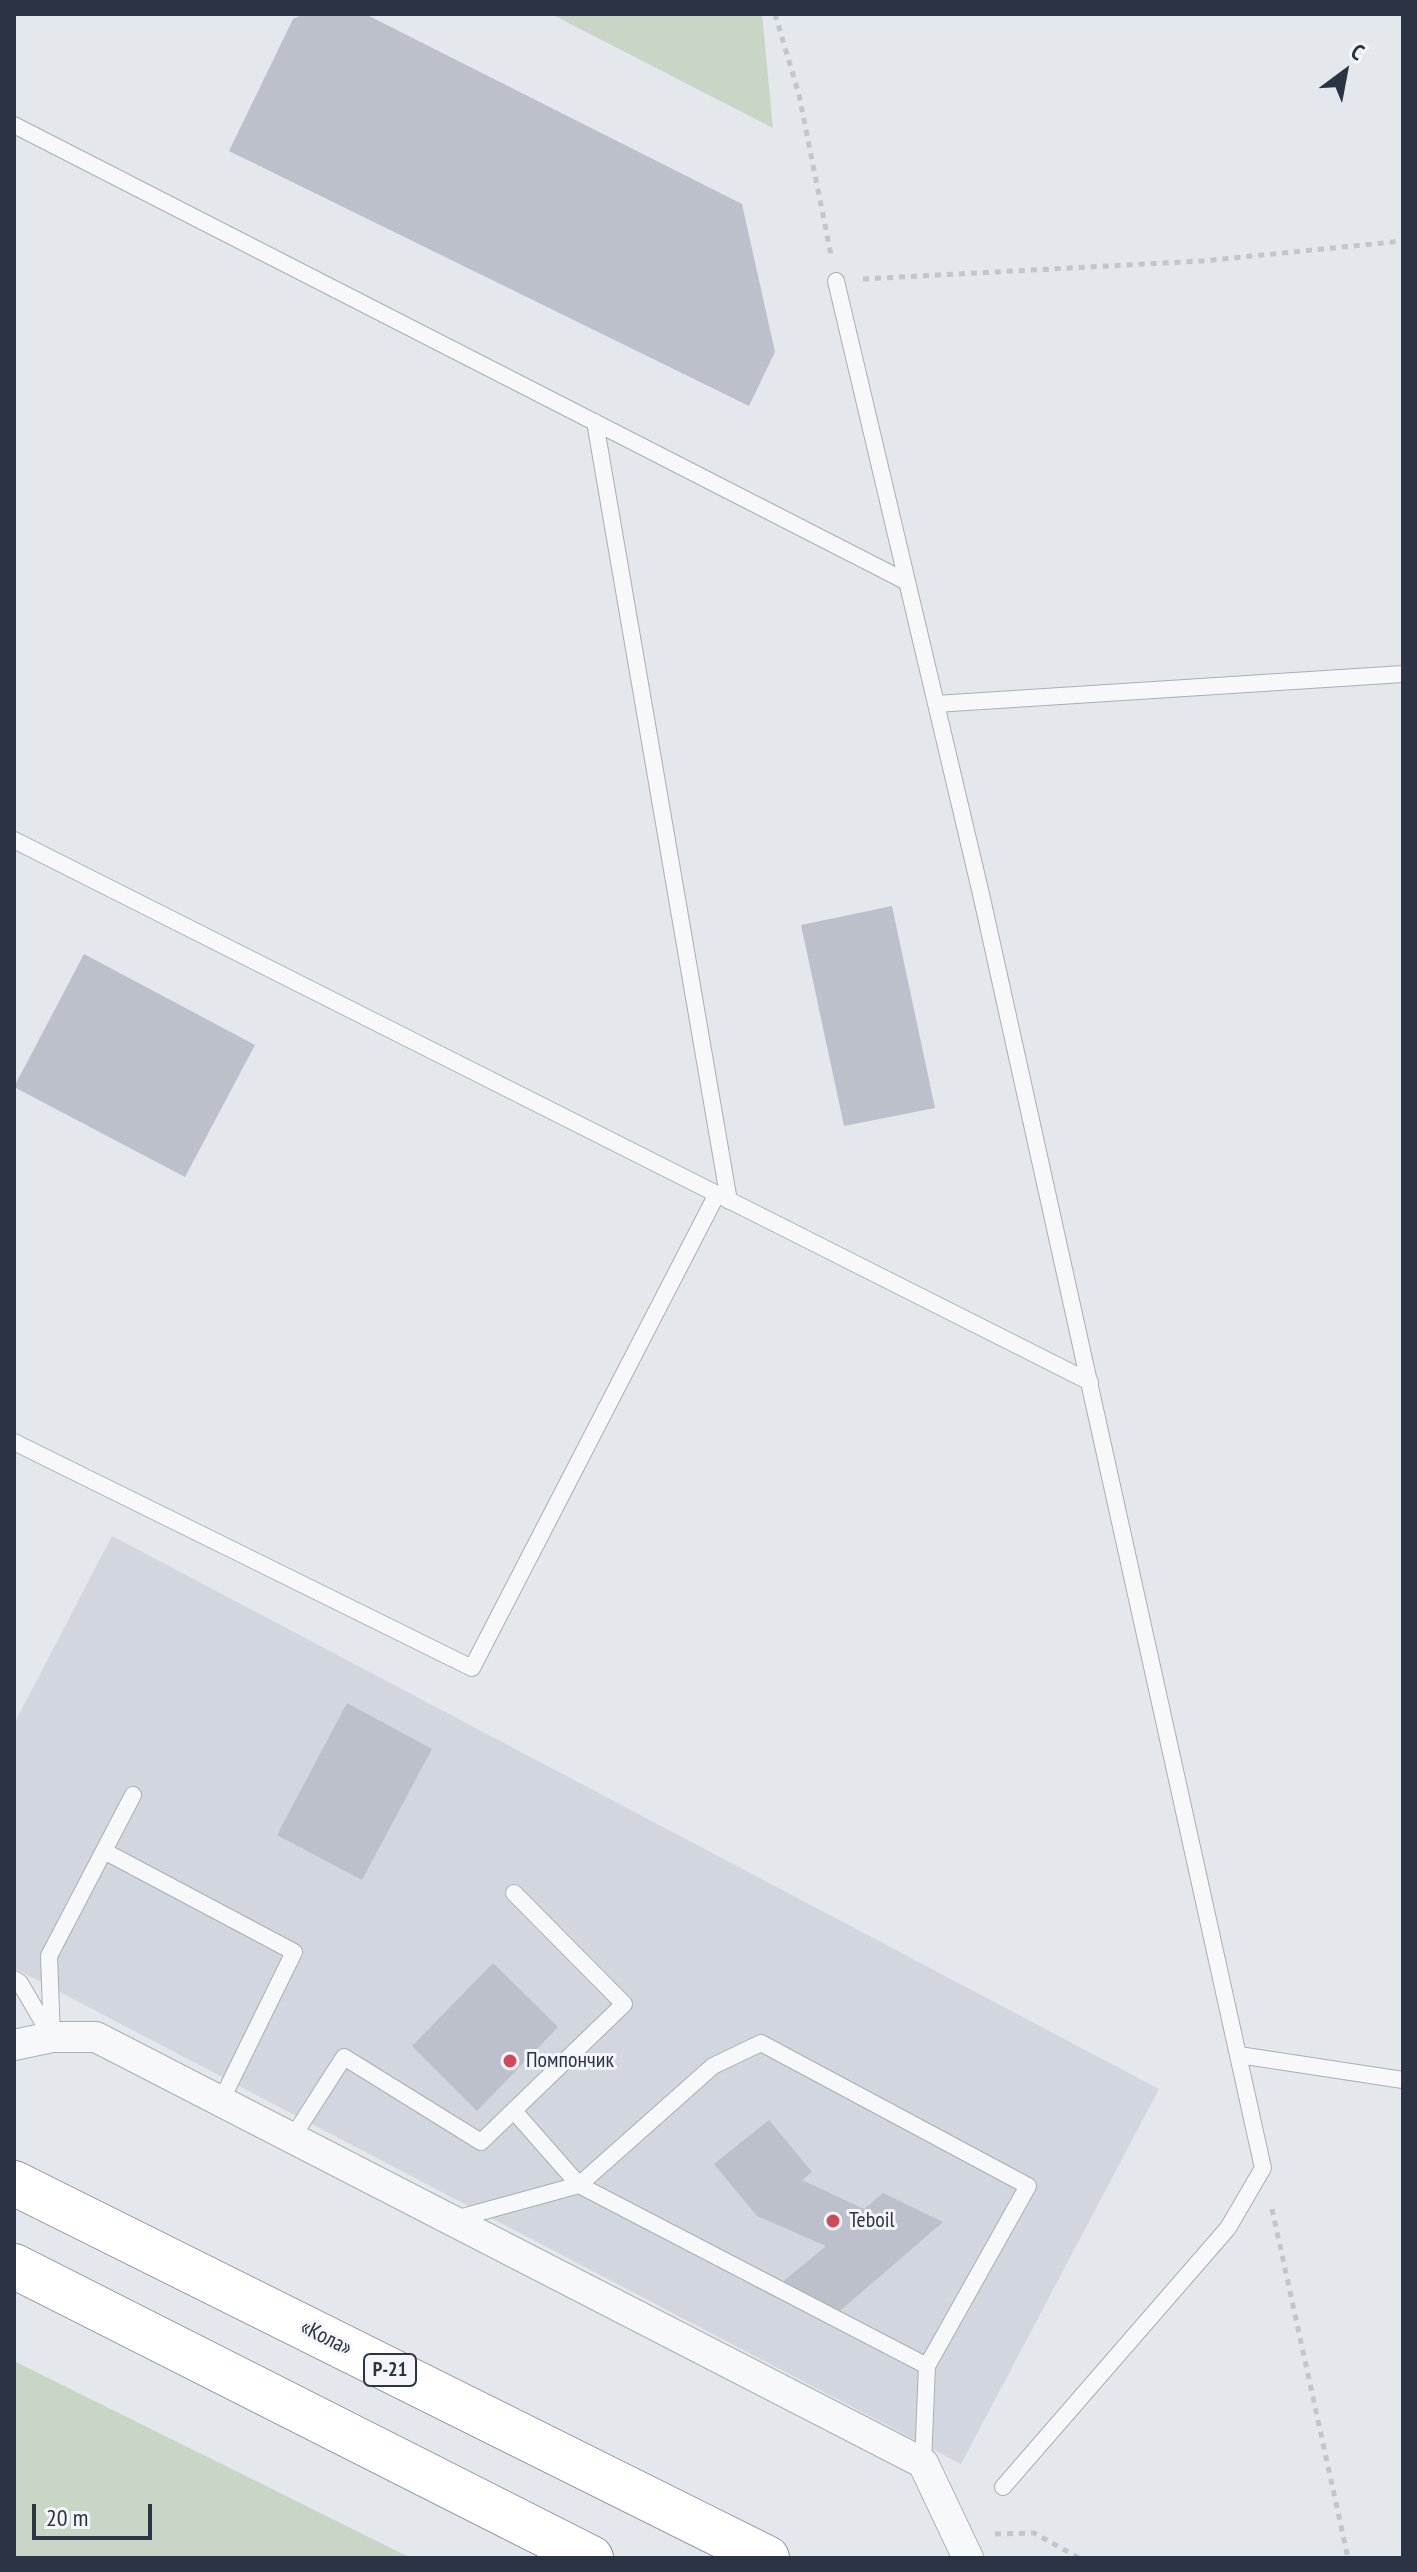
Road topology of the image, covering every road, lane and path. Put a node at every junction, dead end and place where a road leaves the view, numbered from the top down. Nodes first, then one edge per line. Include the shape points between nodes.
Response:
1 (775, 14) edge
2 (14, 125) edge
3 (1403, 241) edge
4 (836, 281) junction
5 (595, 422) junction
6 (907, 582) junction
7 (1403, 674) edge
8 (936, 704) junction
9 (14, 840) edge
10 (723, 1198) junction
11 (1090, 1382) junction
12 (14, 1442) edge
13 (133, 1795) dead end
14 (104, 1851) junction
15 (514, 1893) dead end
16 (14, 1979) edge
17 (52, 2037) junction
18 (14, 2045) edge
19 (1239, 2055) junction
20 (1403, 2080) edge
21 (221, 2101) junction
22 (514, 2111) junction
23 (292, 2138) junction
24 (1263, 2168) junction
25 (14, 2183) edge
26 (579, 2185) junction
27 (452, 2220) junction
28 (14, 2266) edge
29 (927, 2366) junction
30 (923, 2463) junction
31 (1003, 2487) dead end
32 (963, 2546) edge
33 (591, 2558) edge
34 (767, 2558) edge
35 (1079, 2558) edge
36 (1348, 2558) edge

1 - 4 path via 799,95
2 - 5 lane
3 - 4 path via 1202,261
4 - 6 lane
5 - 6 lane
5 - 10 lane
6 - 8 lane
7 - 8 lane
8 - 11 lane
9 - 10 lane
10 - 11 lane
10 - 12 lane via 472,1668
11 - 19 lane
13 - 14 lane
14 - 17 lane via 49,1956
14 - 21 lane via 294,1952
15 - 22 lane via 624,2004
16 - 17 lane
17 - 18 street
17 - 21 street via 96,2037
19 - 20 lane
19 - 24 lane
21 - 23 street
22 - 23 lane via 481,2142 344,2057
22 - 26 lane
23 - 27 street
24 - 31 lane via 1228,2228
24 - 36 path
25 - 34 highway, «Кола» / Р-21
26 - 27 lane
26 - 29 lane
26 - 29 lane via 713,2066 761,2043 1028,2186
27 - 30 street
28 - 33 highway
29 - 30 lane
30 - 32 street
32 - 35 path via 1034,2533

